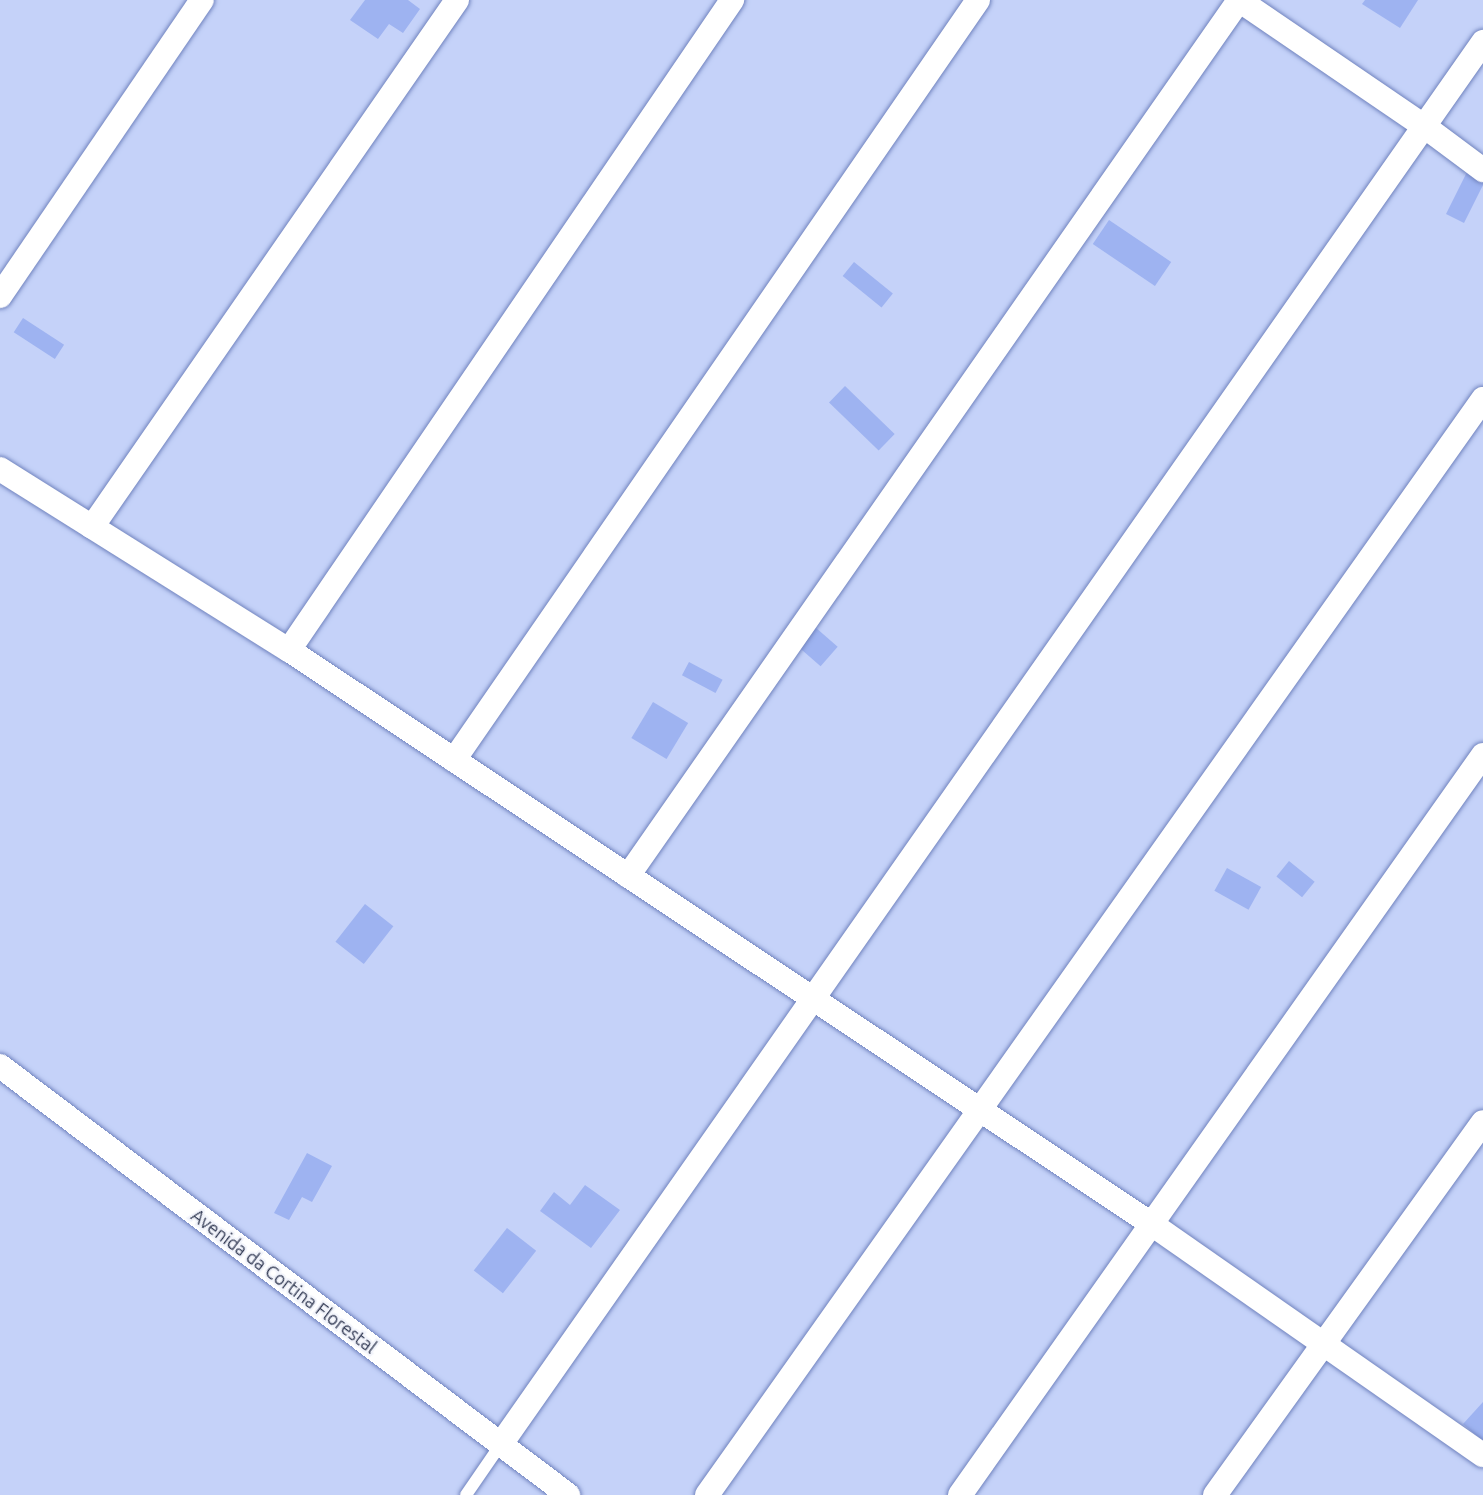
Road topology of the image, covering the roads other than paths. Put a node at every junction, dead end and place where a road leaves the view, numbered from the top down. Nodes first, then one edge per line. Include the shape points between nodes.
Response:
1 (202, 0) edge
2 (457, 0) edge
3 (732, 0) edge
4 (978, 0) edge
5 (1239, 0) edge
6 (1483, 42) edge
7 (1425, 126) junction
8 (1483, 170) edge
9 (0, 296) edge
10 (1483, 399) edge
11 (0, 469) edge
12 (92, 527) junction
13 (289, 650) junction
14 (1483, 755) edge
15 (454, 760) junction
16 (628, 876) junction
17 (813, 999) junction
18 (0, 1066) edge
19 (982, 1111) junction
20 (1483, 1122) edge
21 (1152, 1225) junction
22 (1324, 1344) junction
23 (501, 1444) junction
24 (1483, 1455) edge
25 (466, 1495) edge
26 (568, 1495) edge
27 (707, 1495) edge
28 (960, 1495) edge
29 (1215, 1495) edge

1 - 9 street
2 - 12 street
3 - 13 street
4 - 15 street
5 - 7 street
5 - 16 street
6 - 7 street
7 - 8 street
7 - 17 street
10 - 19 street
11 - 12 street
12 - 13 street
13 - 15 street
14 - 21 street
15 - 16 street
16 - 17 street
17 - 19 street
17 - 23 street
18 - 23 street, Avenida da Cortina Florestal
19 - 21 street
19 - 27 street
20 - 22 street
21 - 22 street
21 - 28 street
22 - 24 street
22 - 29 street
23 - 25 lane
23 - 26 street, Avenida da Cortina Florestal

